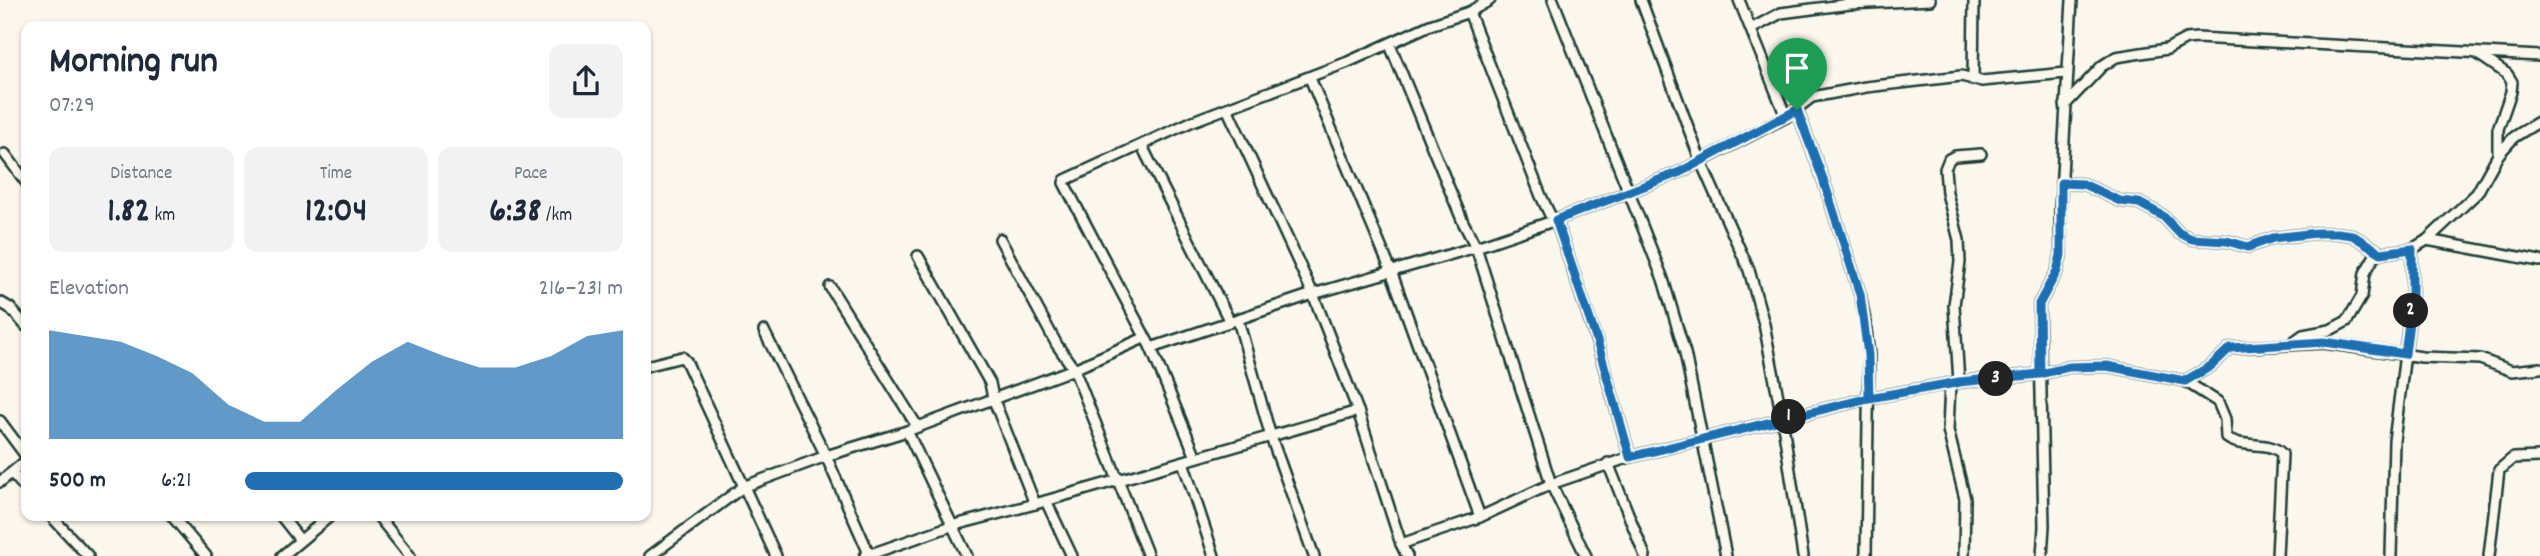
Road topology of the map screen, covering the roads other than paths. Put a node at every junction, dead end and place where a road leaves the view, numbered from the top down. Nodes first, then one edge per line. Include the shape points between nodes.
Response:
1 (1490, 0) edge
2 (1553, 0) edge
3 (1641, 0) edge
4 (1739, 0) edge
5 (1930, 0) edge
6 (1974, 0) edge
7 (2072, 0) edge
8 (1469, 12) junction
9 (1751, 29) junction
10 (1390, 44) junction
11 (2478, 54) junction
12 (2540, 56) edge
13 (2066, 73) junction
14 (1310, 78) junction
15 (1973, 80) junction
16 (2065, 105) junction
17 (1227, 108) junction
18 (1797, 110) junction
19 (1786, 117) junction
20 (2540, 121) edge
21 (1142, 146) junction
22 (5, 154) dead end
23 (1981, 154) dead end
24 (2498, 155) junction
25 (1701, 162) junction
26 (21, 175) edge
27 (2061, 183) junction
28 (1628, 191) junction
29 (1556, 220) junction
30 (1000, 239) dead end
31 (2427, 240) junction
32 (1476, 247) junction
33 (2412, 249) junction
34 (2381, 253) junction
35 (918, 256) dead end
36 (2540, 261) edge
37 (1391, 271) junction
38 (831, 286) dead end
39 (1313, 294) junction
40 (0, 302) edge
41 (21, 320) edge
42 (1234, 321) junction
43 (764, 331) dead end
44 (1144, 338) junction
45 (2288, 345) junction
46 (1151, 348) junction
47 (2405, 354) junction
48 (651, 364) edge
49 (2540, 368) edge
50 (1074, 369) junction
51 (2040, 374) junction
52 (2185, 381) junction
53 (1955, 383) junction
54 (993, 398) junction
55 (1869, 398) junction
56 (1358, 411) junction
57 (1782, 418) junction
58 (0, 421) edge
59 (917, 426) junction
60 (907, 431) junction
61 (1271, 437) junction
62 (1702, 440) junction
63 (21, 449) edge
64 (826, 456) junction
65 (1196, 457) junction
66 (1630, 457) junction
67 (2540, 457) edge
68 (1183, 462) junction
69 (1608, 463) junction
70 (21, 465) edge
71 (12, 473) junction
72 (1117, 480) junction
73 (0, 482) edge
74 (21, 483) edge
75 (1551, 484) junction
76 (743, 487) junction
77 (1046, 501) junction
78 (1035, 504) junction
79 (1480, 517) junction
80 (56, 521) edge
81 (176, 521) edge
82 (285, 521) edge
83 (324, 521) edge
84 (383, 521) edge
85 (951, 526) junction
86 (300, 540) junction
87 (1401, 544) junction
88 (2394, 554) edge
89 (285, 555) edge
90 (868, 555) edge
91 (88, 556) edge
92 (206, 556) edge
93 (410, 556) edge
94 (650, 556) edge
95 (776, 556) edge
96 (967, 556) edge
97 (1072, 556) edge
98 (1148, 556) edge
99 (1214, 556) edge
100 (1314, 556) edge
101 (1407, 556) edge
102 (1586, 556) edge
103 (1645, 556) edge
104 (1726, 556) edge
105 (1803, 556) edge
106 (1866, 556) edge
107 (1964, 556) edge
108 (2042, 556) edge
109 (2277, 556) edge
110 (2489, 556) edge

1 - 8 street
2 - 28 street
3 - 25 street
4 - 9 street
5 - 9 street via 1782,13
6 - 15 street
7 - 13 street
8 - 10 street
8 - 29 street via 1541,197
9 - 19 street
10 - 14 street
10 - 32 street
11 - 12 street
11 - 16 street via 2333,43 2186,39 2166,49 2116,57
11 - 24 street via 2512,82 2498,129
13 - 15 street
13 - 16 street
14 - 17 street
14 - 37 street
15 - 18 street via 1961,76 1866,87 1812,97
16 - 27 street
17 - 21 street
17 - 39 street
18 - 19 street
18 - 55 street via 1860,294
19 - 25 street
20 - 24 street via 2514,137
21 - 42 street
21 - 44 street via 1070,176 1064,183
22 - 26 street
23 - 53 street via 1955,156 1945,169 1960,251 1954,305
24 - 31 street via 2477,193
25 - 28 street
25 - 57 street via 1749,270
27 - 34 street via 2083,184 2120,201 2139,203 2192,239 2248,247 2273,238 2337,233 2352,235
27 - 51 street via 2061,255 2039,304
28 - 29 street
28 - 62 street via 1663,279 1685,353
29 - 32 street
29 - 66 street
30 - 50 street via 1056,345
31 - 33 street
31 - 36 street
32 - 37 street
32 - 75 street
33 - 34 street
33 - 47 street
34 - 45 street via 2367,266 2362,296 2347,321 2303,335
35 - 54 street via 990,383
37 - 39 street
37 - 79 street
38 - 59 street
39 - 42 street
39 - 56 street
40 - 41 street
42 - 46 street
42 - 61 street
43 - 64 street
44 - 46 street
44 - 50 street
45 - 47 street via 2324,342
45 - 52 street via 2230,348
46 - 65 street
47 - 49 street via 2480,359 2512,371
47 - 88 street via 2394,441
48 - 76 street via 676,357 686,361
50 - 54 street
50 - 72 street
51 - 52 street via 2069,367 2107,366
51 - 53 street
51 - 108 street
52 - 109 street via 2218,402 2229,440 2277,449 2282,454
53 - 55 street
53 - 107 street via 1948,430 1965,499
54 - 59 street
54 - 78 street
55 - 57 street
55 - 106 street
56 - 61 street
56 - 87 street
57 - 62 street
57 - 105 street
58 - 63 street
59 - 60 street
60 - 64 street
60 - 85 street
61 - 65 street
61 - 100 street
62 - 66 street
62 - 104 street
64 - 76 street
64 - 90 street
65 - 68 street
66 - 69 street
67 - 110 street via 2513,458 2499,470
68 - 72 street
68 - 99 street
69 - 75 street
69 - 103 street
70 - 71 street
71 - 73 street
71 - 74 street
72 - 77 street
72 - 98 street
75 - 79 street
75 - 102 street
76 - 94 street
76 - 95 street
77 - 78 street
77 - 97 street
78 - 85 street
79 - 87 street
80 - 91 street
81 - 92 street
82 - 86 street
83 - 86 street
84 - 93 street
85 - 90 street
85 - 96 street
86 - 89 street
87 - 101 street

